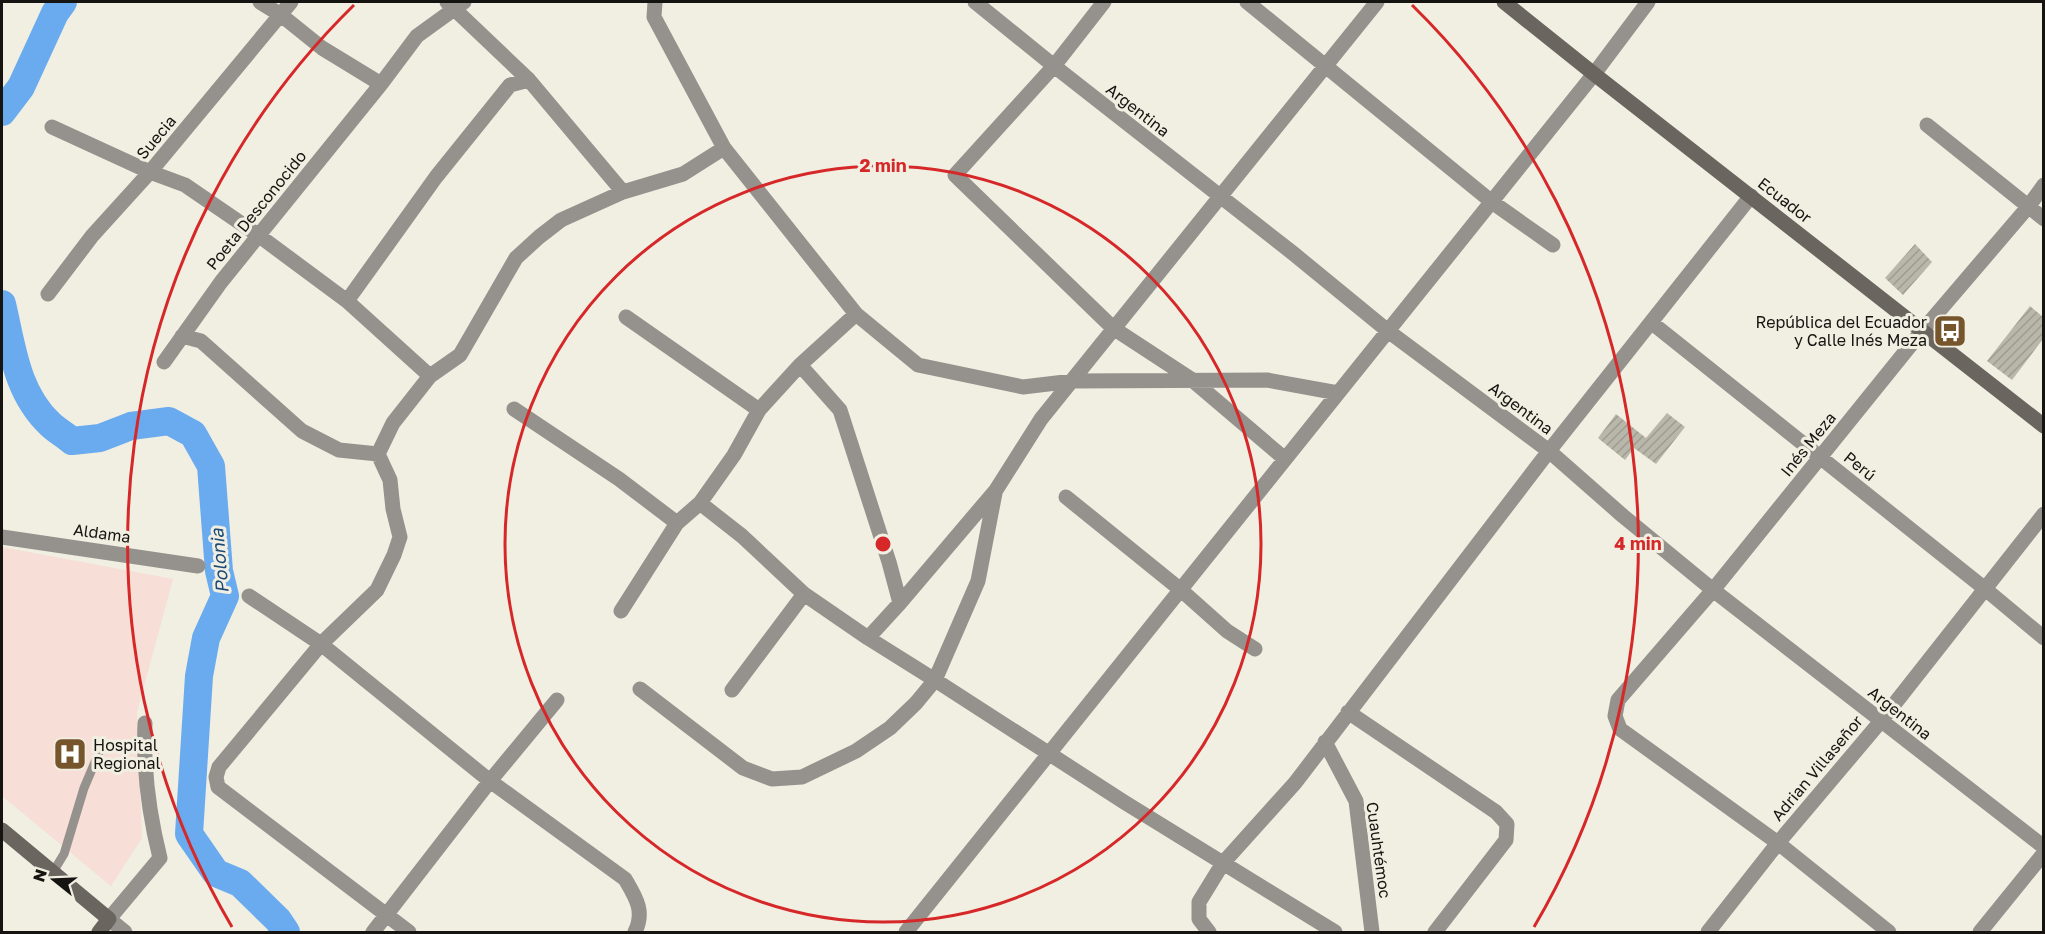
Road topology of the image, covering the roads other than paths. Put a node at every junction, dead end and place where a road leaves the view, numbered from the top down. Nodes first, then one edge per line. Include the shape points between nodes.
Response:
1 (260, 2) edge
2 (291, 2) edge
3 (654, 2) edge
4 (975, 2) edge
5 (1104, 2) edge
6 (1247, 2) edge
7 (1377, 2) edge
8 (1504, 2) edge
9 (1648, 2) edge
10 (455, 4) edge
11 (281, 15) junction
12 (1053, 66) junction
13 (1326, 66) junction
14 (1594, 74) junction
15 (529, 80) junction
16 (381, 84) junction
17 (1927, 125) dead end
18 (52, 127) dead end
19 (724, 148) junction
20 (150, 172) junction
21 (2043, 185) edge
22 (623, 192) junction
23 (1218, 196) junction
24 (1751, 196) junction
25 (1492, 202) junction
26 (2028, 207) junction
27 (2043, 219) edge
28 (258, 235) junction
29 (1553, 245) dead end
30 (48, 294) dead end
31 (347, 301) junction
32 (856, 314) junction
33 (626, 317) dead end
34 (1652, 323) junction
35 (1113, 328) junction
36 (1922, 331) junction
37 (1388, 332) junction
38 (182, 336) junction
39 (164, 362) dead end
40 (800, 365) junction
41 (430, 376) junction
42 (1191, 379) junction
43 (1072, 381) junction
44 (1338, 393) junction
45 (514, 409) dead end
46 (759, 410) junction
47 (2043, 426) edge
48 (1549, 451) junction
49 (378, 454) junction
50 (1820, 457) junction
51 (1286, 459) junction
52 (996, 490) junction
53 (1066, 497) dead end
54 (700, 503) junction
55 (2043, 514) edge
56 (677, 523) junction
57 (2, 537) edge
58 (198, 566) dead end
59 (1984, 588) junction
60 (1181, 590) junction
61 (1713, 590) junction
62 (804, 594) junction
63 (249, 596) dead end
64 (900, 603) junction
65 (621, 610) dead end
66 (868, 638) junction
67 (2043, 638) edge
68 (321, 644) junction
69 (1256, 649) dead end
70 (935, 680) junction
71 (640, 690) dead end
72 (732, 690) dead end
73 (557, 700) dead end
74 (1348, 712) junction
75 (1881, 721) junction
76 (145, 723) dead end
77 (1325, 742) junction
78 (101, 748) dead end
79 (1049, 753) junction
80 (490, 781) junction
81 (2, 830) edge
82 (1778, 843) junction
83 (2043, 847) edge
84 (2043, 853) edge
85 (1223, 863) junction
86 (53, 872) junction
87 (387, 915) junction
88 (109, 919) junction
89 (99, 933) edge
90 (125, 933) edge
91 (373, 933) edge
92 (409, 933) edge
93 (635, 933) edge
94 (906, 933) edge
95 (1209, 933) edge
96 (1335, 933) edge
97 (1372, 933) edge
98 (1435, 933) edge
99 (1708, 933) edge
100 (1889, 933) edge
101 (1980, 933) edge

1 - 11 street
2 - 11 street, Suecia
3 - 19 street via 654,17
4 - 12 street, Argentina
5 - 12 street
6 - 13 street
7 - 13 street
8 - 14 street, Ecuador
9 - 14 street
10 - 15 street
10 - 16 street, Poeta Desconocido via 417,36
11 - 16 street via 321,48
11 - 20 street, Suecia
12 - 23 street, Argentina
12 - 35 street via 955,175
13 - 23 street
13 - 25 street
14 - 24 street, Ecuador
14 - 25 street
15 - 22 street
15 - 31 street via 510,85 436,177
16 - 28 street, Poeta Desconocido
17 - 26 street
18 - 20 street
19 - 22 street via 683,174
19 - 32 street
20 - 28 street via 185,185
20 - 30 street, Suecia via 92,236
21 - 26 street, Inés Meza
22 - 41 street via 561,220 516,258 460,355
23 - 35 street
23 - 37 street, Argentina
24 - 34 street
24 - 36 street, Ecuador
25 - 29 street
25 - 37 street
26 - 27 street
26 - 36 street, Inés Meza
28 - 31 street
28 - 38 street, Poeta Desconocido
31 - 41 street
32 - 40 street
32 - 43 street via 918,365 1023,387
33 - 46 street
34 - 48 street
34 - 50 street, Perú
35 - 42 street
35 - 43 street
36 - 47 street, Ecuador
36 - 50 street, Inés Meza
37 - 44 street
37 - 48 street, Argentina
38 - 39 street, Poeta Desconocido
38 - 49 street via 201,341 302,431 339,450
40 - 46 street
40 - 64 street via 840,410
41 - 49 street via 393,423
42 - 43 street
42 - 44 street via 1267,380
42 - 51 street
43 - 52 street via 1041,419
44 - 51 street
45 - 56 street
46 - 54 street
48 - 61 street, Argentina
48 - 74 street
49 - 68 street via 390,480 400,537 377,590
50 - 59 street, Perú
50 - 61 street, Inés Meza
51 - 60 street
52 - 64 street
52 - 70 street via 978,581
53 - 60 street
54 - 56 street
54 - 62 street
55 - 59 street, Adrian Villaseñor
56 - 65 street
57 - 58 street, Aldama
59 - 67 street, Perú
59 - 75 street, Adrian Villaseñor
60 - 69 street via 1227,631
60 - 79 street
61 - 75 street, Argentina
61 - 82 street, Inés Meza via 1618,699 1614,716 1620,729
62 - 66 street
62 - 72 street
63 - 68 street
64 - 66 street
66 - 70 street
68 - 80 street
68 - 87 street via 219,767 218,787
70 - 71 street via 890,728 855,751 802,777 772,779 743,768
70 - 79 street
73 - 80 street
74 - 77 street
74 - 98 street via 1496,812 1507,824 1506,840
75 - 82 street, Adrian Villaseñor
75 - 83 street, Argentina
76 - 88 street via 144,755 160,858
77 - 85 street via 1295,783
77 - 97 street, Cuauhtémoc via 1356,801
78 - 86 lane via 64,854
79 - 85 street
79 - 94 street
80 - 87 street
80 - 93 street via 625,879 639,902
81 - 86 street
82 - 99 street, Adrian Villaseñor
82 - 100 street
84 - 101 street
85 - 95 street via 1199,902 1199,919
85 - 96 street
86 - 88 street
87 - 91 street
87 - 92 street
88 - 89 street
88 - 90 street

